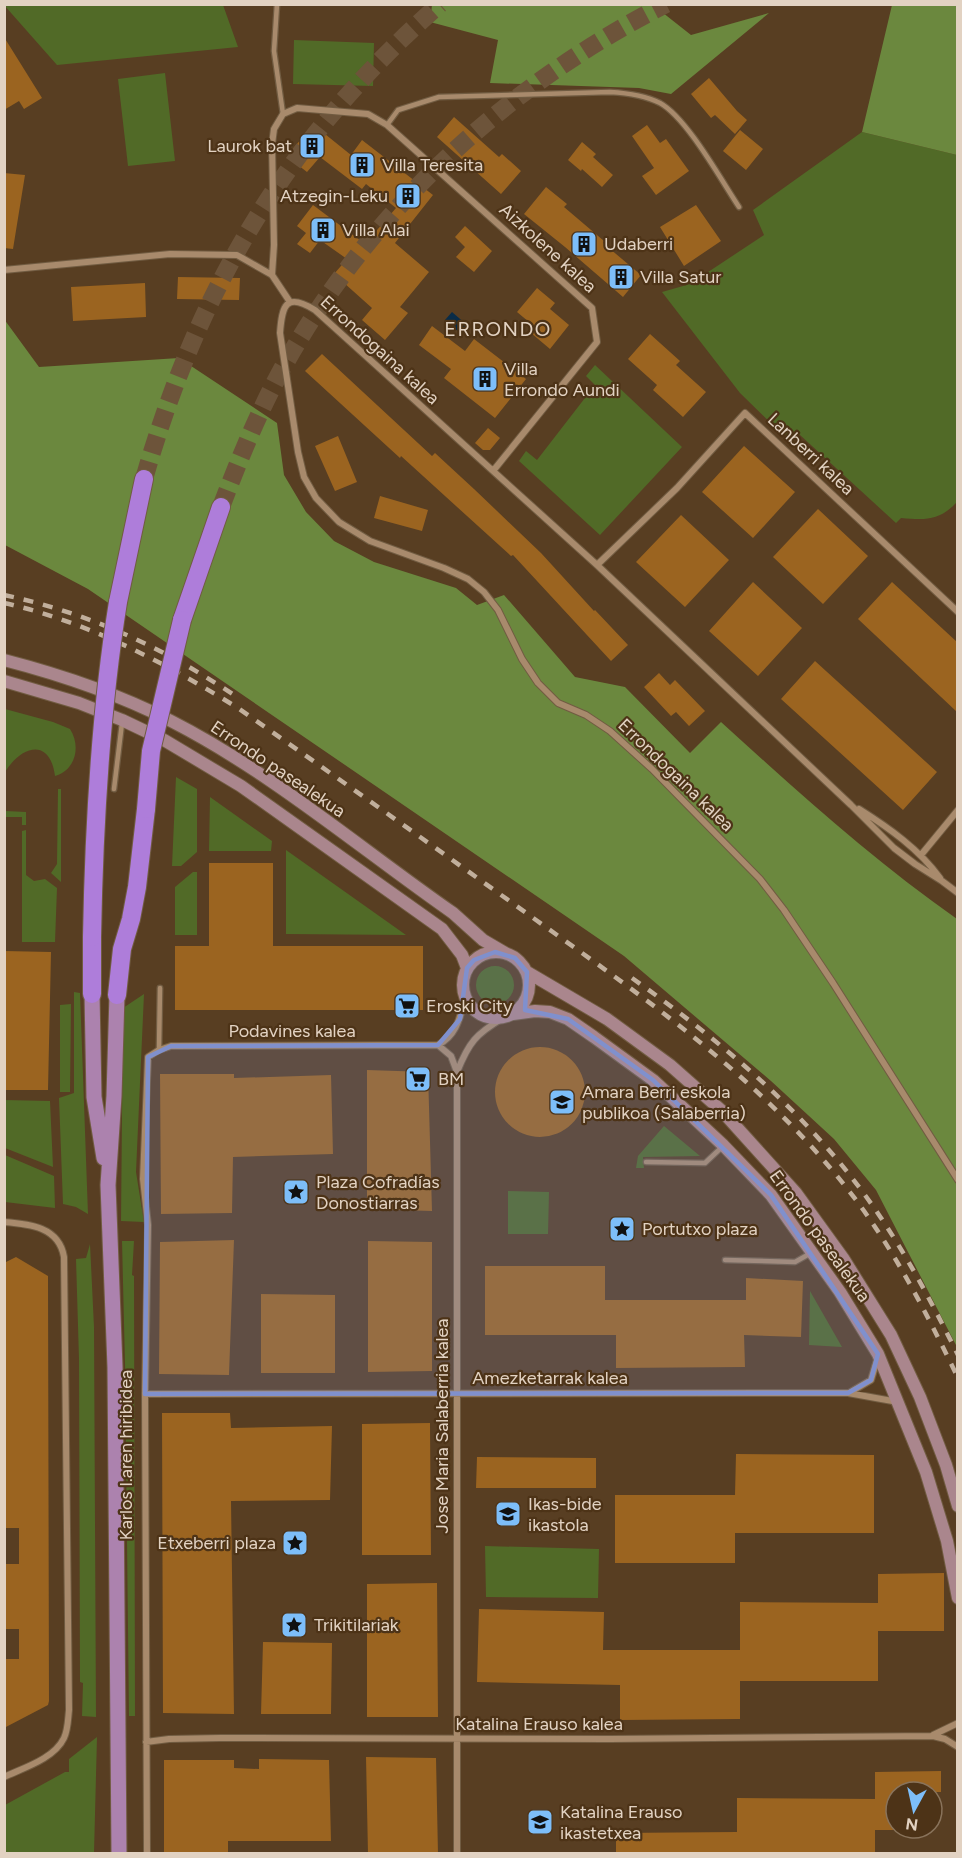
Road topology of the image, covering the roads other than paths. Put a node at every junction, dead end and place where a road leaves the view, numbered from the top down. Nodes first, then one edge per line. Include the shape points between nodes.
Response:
1 (277, 6) edge
2 (283, 114) junction
3 (387, 125) junction
4 (739, 207) dead end
5 (4, 270) edge
6 (272, 274) junction
7 (290, 302) junction
8 (493, 471) junction
9 (144, 479) tunnel mouth
10 (221, 507) tunnel mouth
11 (597, 565) junction
12 (957, 612) edge
13 (4, 660) edge
14 (4, 681) edge
15 (122, 720) junction
16 (114, 789) dead end
17 (851, 805) junction
18 (957, 810) edge
19 (921, 855) junction
20 (942, 880) junction
21 (957, 893) edge
22 (507, 954) junction
23 (466, 969) junction
24 (526, 972) junction
25 (160, 988) dead end
26 (92, 994) joint
27 (117, 995) joint
28 (465, 999) junction
29 (508, 1016) junction
30 (438, 1045) junction
31 (159, 1050) junction
32 (148, 1057) joint
33 (457, 1072) junction
34 (723, 1144) junction
35 (646, 1162) dead end
36 (957, 1180) edge
37 (108, 1185) junction
38 (4, 1222) edge
39 (813, 1252) junction
40 (725, 1260) dead end
41 (878, 1354) junction
42 (458, 1393) junction
43 (848, 1393) junction
44 (145, 1394) junction
45 (898, 1402) junction
46 (957, 1506) edge
47 (957, 1598) edge
48 (957, 1723) edge
49 (933, 1736) junction
50 (457, 1739) junction
51 (146, 1742) junction
52 (957, 1747) edge
53 (4, 1777) edge
54 (118, 1808) junction
55 (112, 1854) edge
56 (119, 1854) edge
57 (147, 1854) edge
58 (457, 1854) edge

1 - 2 lane via 274,51
2 - 3 street, Aizkolene kalea via 297,108 368,114
2 - 6 street via 274,129 272,144
3 - 4 lane via 398,110 439,97 636,94 661,104 684,123
3 - 8 street, Aizkolene kalea via 592,308 597,342
5 - 6 street via 170,254 237,255
6 - 7 street
7 - 8 street, Errondogaina kalea via 301,302 315,310
7 - 36 street, Errondogaina kalea via 281,314 280,333 298,452 304,477 316,498 339,522 370,541 444,568 484,592 538,683 558,703 586,715 618,738 760,879 833,982
8 - 11 street, Errondogaina kalea
9 - 26 highway, bridge via 109,658 93,867
10 - 27 highway, bridge via 182,620 151,751 137,887 122,950
11 - 12 street, Lanberri kalea via 677,488 746,413
11 - 17 street, Errondogaina kalea
13 - 22 main road, Errondo pasealekua via 129,701 212,743
14 - 15 main road, Errondo pasealekua
15 - 16 lane
15 - 23 main road, Errondo pasealekua via 241,786 435,924 462,955
17 - 19 street, Errondogaina kalea via 883,824
17 - 20 street, Errondogaina kalea via 894,848
18 - 19 street
19 - 20 street, Errondogaina kalea
20 - 21 street, Errondogaina kalea
22 - 23 main road via 484,954
22 - 24 main road via 522,964
23 - 28 main road via 462,989
24 - 29 main road via 528,995 522,1006
24 - 46 main road, Errondo pasealekua via 607,1018 670,1065 722,1111 796,1192 891,1335 920,1397
25 - 31 lane
26 - 37 main road, Karlos I.aren hiribidea via 94,1097
27 - 37 main road, Karlos I.aren hiribidea
28 - 29 main road via 477,1013 494,1019
28 - 30 street via 456,1029
29 - 33 street, Jose Maria Salaberria kalea via 468,1046
29 - 34 main road, Errondo pasealekua via 535,1011 568,1019 653,1080
30 - 31 street, Podavines kalea via 171,1046
30 - 33 street via 451,1056
31 - 32 street, Podavines kalea
32 - 44 street, Karlos I.aren hiribidea via 143,1179 148,1225
33 - 42 street, Jose Maria Salaberria kalea
34 - 35 lane via 705,1163
34 - 39 main road, Errondo pasealekua via 771,1195
37 - 54 main road, Karlos I.aren hiribidea via 115,1367
38 - 53 street via 35,1225 48,1232 61,1246 64,1257 69,1710 62,1742 49,1754
39 - 40 lane via 795,1262
39 - 41 main road, Errondo pasealekua
41 - 43 street via 871,1380
41 - 45 main road, Errondo pasealekua
42 - 43 street, Amezketarrak kalea
42 - 44 street, Amezketarrak kalea
42 - 50 street, Jose Maria Salaberria kalea
43 - 45 street, Amezketarrak kalea
44 - 51 street, Karlos I.aren hiribidea
45 - 47 main road, Errondo pasealekua via 926,1472 947,1541
48 - 49 street, Katalina Erauso kalea
49 - 50 street, Katalina Erauso kalea
49 - 52 street, Katalina Erauso kalea
50 - 51 street, Katalina Erauso kalea via 210,1738
50 - 58 street, Jose Maria Salaberria kalea
51 - 57 street, Karlos I.aren hiribidea
54 - 55 main road, Karlos I.aren hiribidea
54 - 56 main road, Karlos I.aren hiribidea

